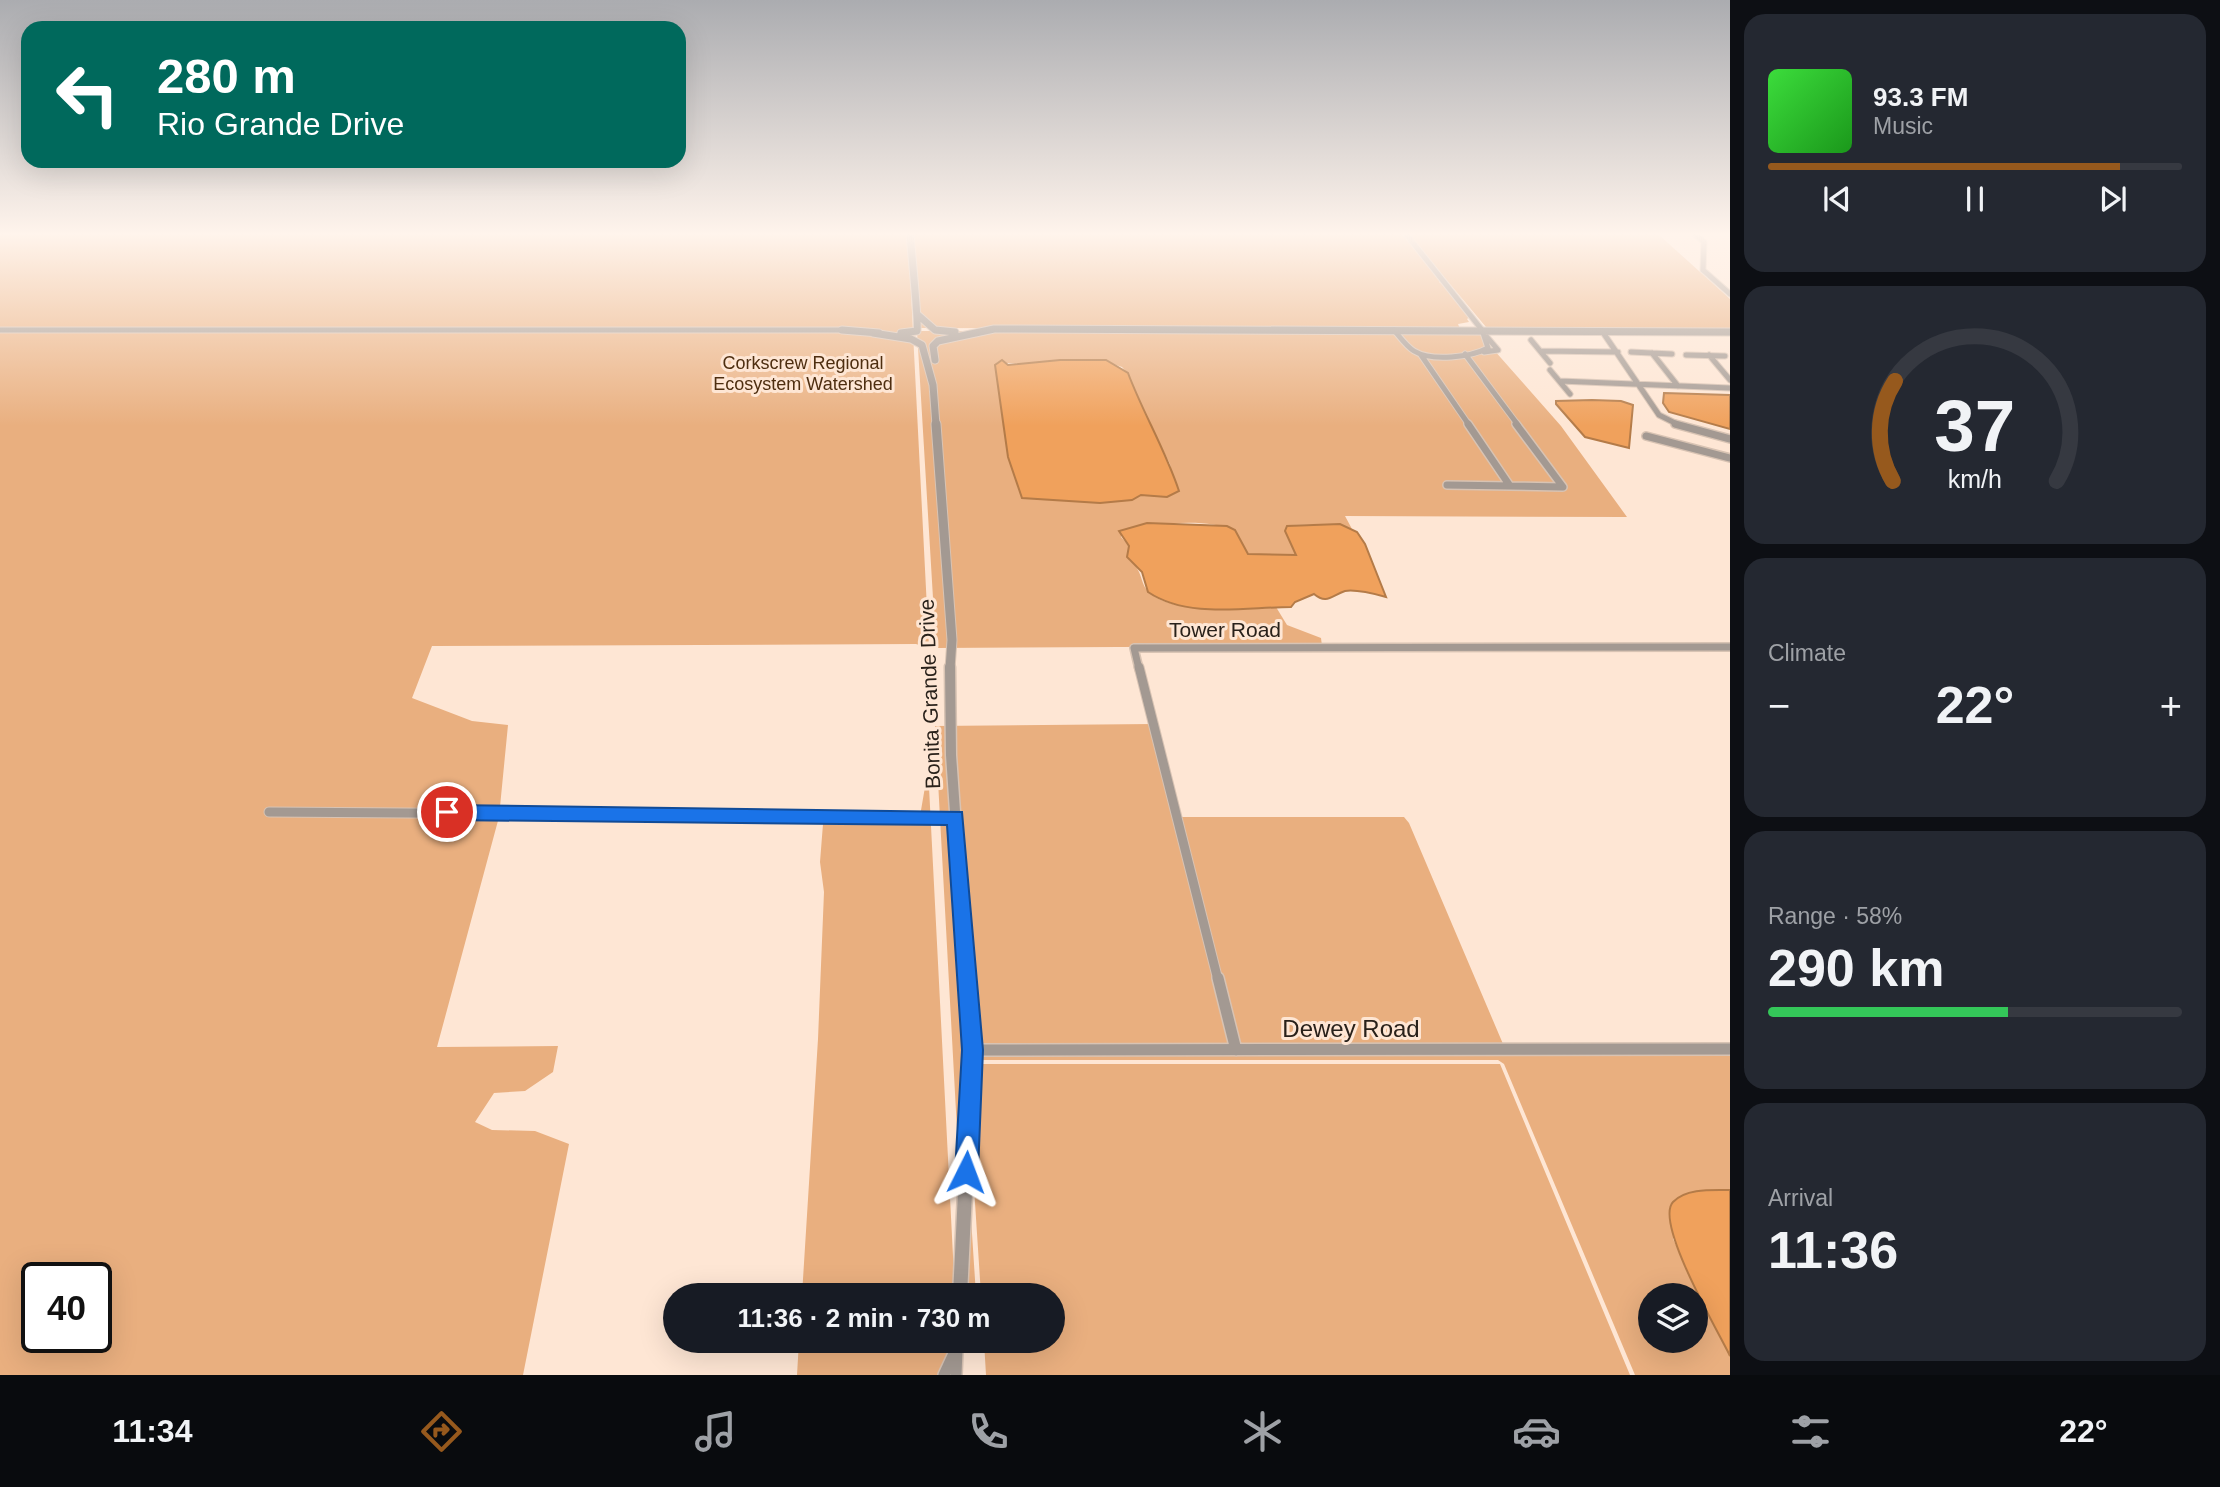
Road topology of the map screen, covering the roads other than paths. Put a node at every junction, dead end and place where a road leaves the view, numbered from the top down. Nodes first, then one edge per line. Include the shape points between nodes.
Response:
1 (914, 298) edge
2 (1456, 298) edge
3 (914, 304) junction
4 (1060, 329) junction
5 (0, 330) edge
6 (842, 330) joint
7 (935, 330) junction
8 (1394, 330) junction
9 (1602, 331) junction
10 (1730, 331) edge
11 (1484, 334) junction
12 (916, 335) junction
13 (1531, 340) dead end
14 (938, 341) junction
15 (1485, 351) junction
16 (1541, 351) junction
17 (1618, 352) junction
18 (1631, 352) dead end
19 (1652, 353) junction
20 (1465, 354) junction
21 (1672, 354) dead end
22 (1421, 355) junction
23 (1686, 355) dead end
24 (1709, 355) junction
25 (1725, 356) dead end
26 (1730, 380) edge
27 (1560, 381) junction
28 (1638, 384) junction
29 (933, 385) junction
30 (1678, 386) junction
31 (1730, 388) edge
32 (1570, 394) dead end
33 (1676, 424) junction
34 (1646, 436) dead end
35 (1730, 439) edge
36 (1675, 443) junction
37 (1730, 458) edge
38 (1447, 485) dead end
39 (1510, 486) junction
40 (1730, 648) edge
41 (269, 813) dead end
42 (955, 817) junction
43 (1730, 1049) edge
44 (972, 1050) junction
45 (1236, 1050) junction
46 (961, 1283) edge
47 (954, 1353) edge
48 (957, 1353) edge
49 (944, 1375) edge
50 (956, 1375) edge

1 - 3 street, Bonita Grande Drive
2 - 11 street
3 - 7 street via 921,320
3 - 12 street, Bonita Grande Drive via 919,326
4 - 7 street
4 - 8 street
4 - 14 street via 983,330
5 - 6 street
6 - 12 street
7 - 12 street
7 - 14 street via 941,335
8 - 11 street
8 - 22 street
9 - 10 street
9 - 11 street
9 - 17 street
11 - 15 street
11 - 15 street via 1498,350
12 - 14 street via 928,343
12 - 29 street, Bonita Grande Drive via 928,353
13 - 16 street
14 - 29 street, Bonita Grande Drive via 933,346
15 - 20 street
16 - 17 street
16 - 27 street
17 - 28 street
18 - 19 street
19 - 21 street
19 - 30 street
20 - 22 street
20 - 39 street via 1563,487
22 - 39 street
23 - 24 street
24 - 25 street
24 - 26 street
27 - 28 street
27 - 32 street
28 - 30 street
28 - 33 street via 1659,415
29 - 42 street, Bonita Grande Drive via 951,640 948,692
30 - 31 street
33 - 35 street
33 - 36 street
34 - 36 street
36 - 37 street
38 - 39 street
40 - 45 street, Tower Road via 1134,648
41 - 42 street
42 - 44 street, Bonita Grande Drive
43 - 45 street, Dewey Road
44 - 45 street, Dewey Road
44 - 46 street, Bonita Grande Drive
47 - 49 street
48 - 50 street

